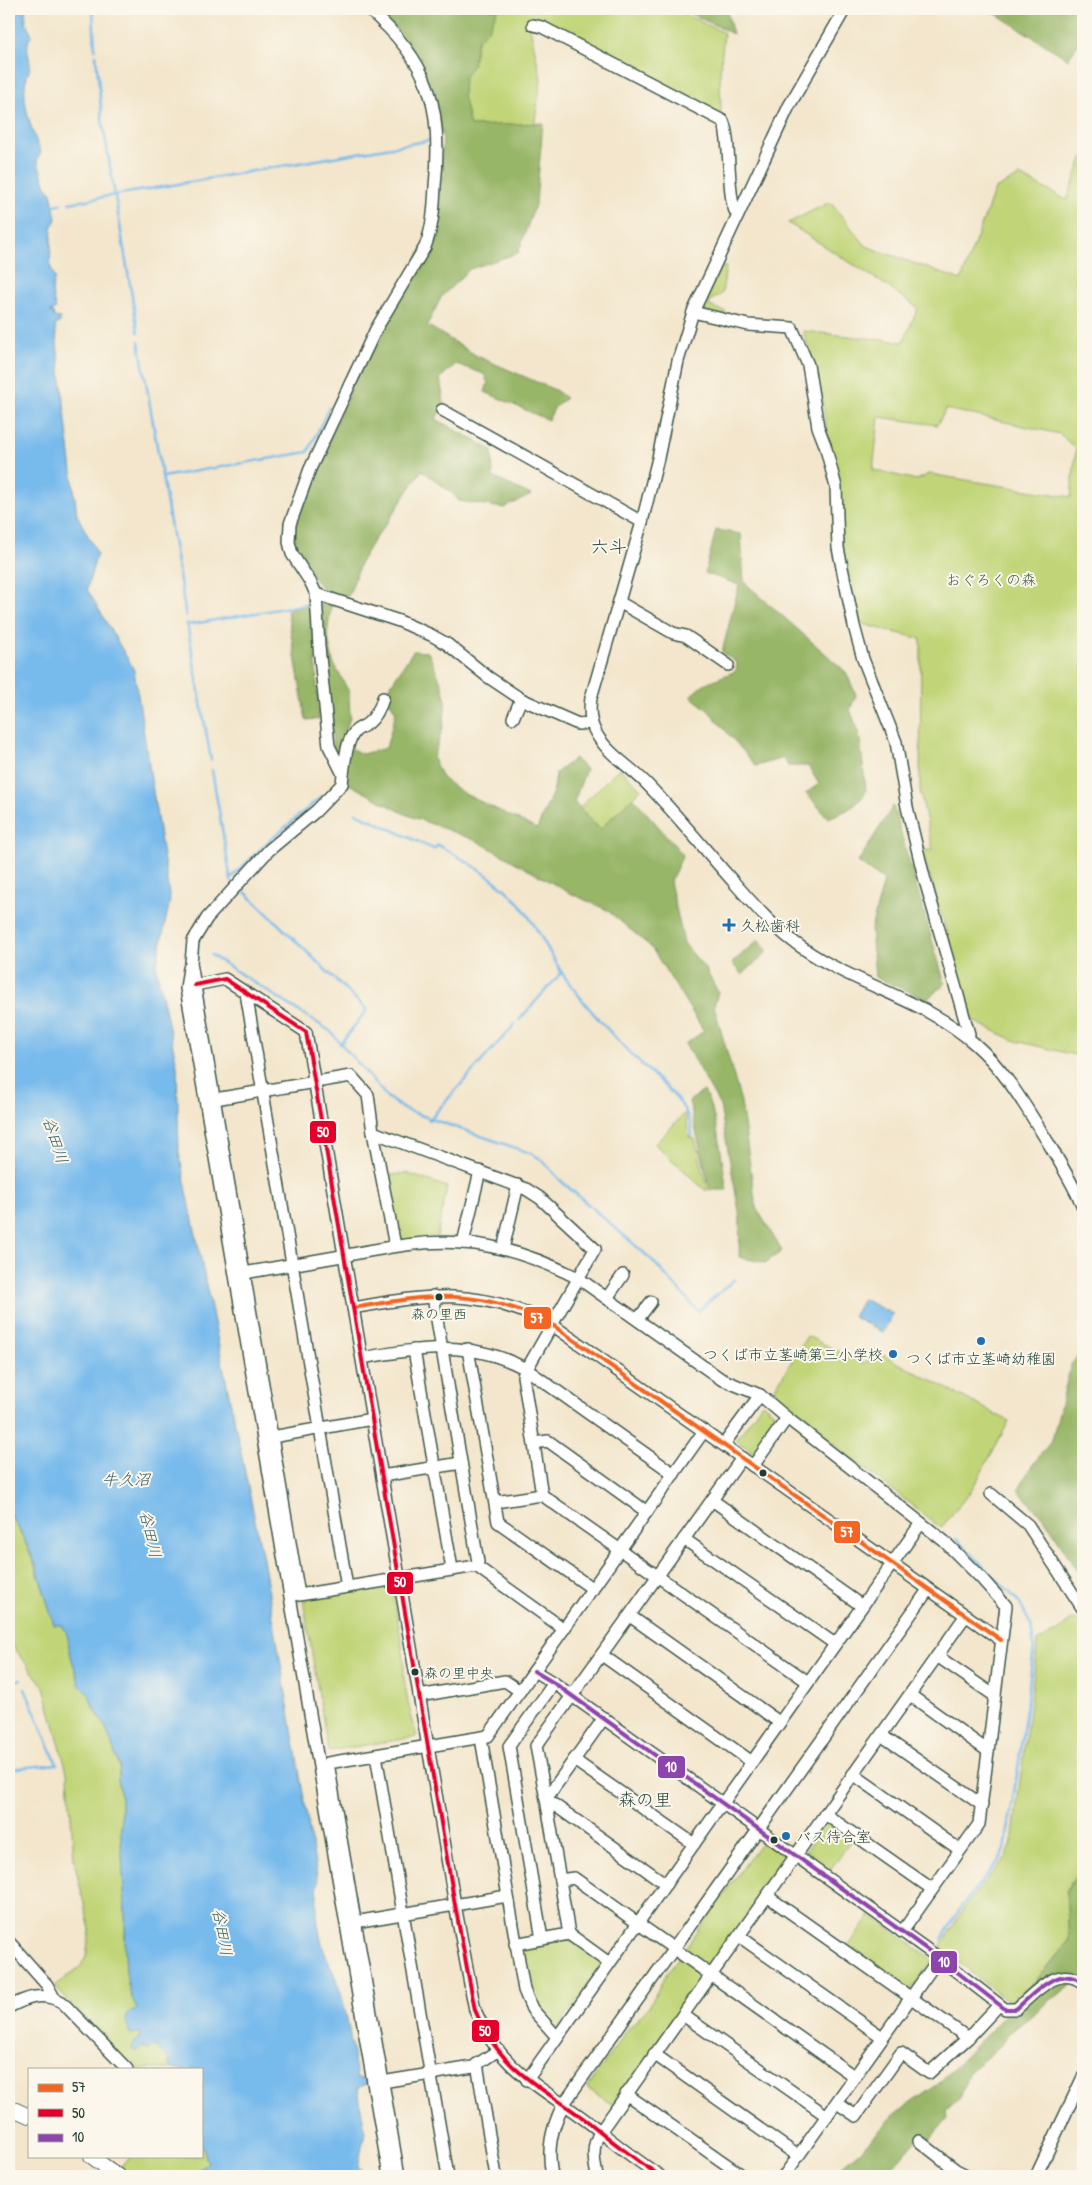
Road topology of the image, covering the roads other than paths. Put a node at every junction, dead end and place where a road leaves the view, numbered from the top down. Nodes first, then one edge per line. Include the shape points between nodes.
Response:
1 (368, 9) edge
2 (845, 9) edge
3 (533, 25) dead end
4 (738, 215) junction
5 (693, 312) junction
6 (442, 410) dead end
7 (642, 522) junction
8 (316, 594) junction
9 (619, 602) junction
10 (728, 665) dead end
11 (383, 698) dead end
12 (521, 699) junction
13 (513, 718) dead end
14 (591, 723) junction
15 (343, 774) junction
16 (191, 963) junction
17 (195, 985) junction
18 (246, 993) junction
19 (969, 1034) dead end
20 (314, 1082) junction
21 (262, 1091) junction
22 (215, 1099) junction
23 (373, 1132) junction
24 (480, 1171) junction
25 (518, 1185) junction
26 (1083, 1207) edge
27 (463, 1243) junction
28 (395, 1246) junction
29 (503, 1249) junction
30 (344, 1255) junction
31 (292, 1264) junction
32 (244, 1273) junction
33 (624, 1275) dead end
34 (578, 1278) junction
35 (433, 1296) junction
36 (607, 1298) junction
37 (651, 1302) dead end
38 (353, 1308) junction
39 (638, 1319) junction
40 (551, 1324) junction
41 (441, 1347) junction
42 (468, 1349) junction
43 (414, 1350) junction
44 (362, 1358) junction
45 (526, 1369) junction
46 (760, 1395) junction
47 (787, 1418) junction
48 (372, 1419) junction
49 (320, 1428) junction
50 (704, 1431) junction
51 (272, 1437) junction
52 (534, 1443) junction
53 (724, 1444) junction
54 (742, 1458) junction
55 (461, 1463) junction
56 (753, 1466) junction
57 (435, 1467) junction
58 (674, 1474) junction
59 (382, 1476) junction
60 (991, 1494) dead end
61 (542, 1495) junction
62 (712, 1500) junction
63 (495, 1502) junction
64 (647, 1512) junction
65 (921, 1523) junction
66 (684, 1539) junction
67 (620, 1550) junction
68 (892, 1564) junction
69 (476, 1566) junction
70 (452, 1569) junction
71 (658, 1576) junction
72 (400, 1578) junction
73 (347, 1587) junction
74 (593, 1589) junction
75 (928, 1590) junction
76 (862, 1606) junction
77 (1083, 1609) edge
78 (966, 1615) junction
79 (630, 1616) junction
80 (564, 1629) junction
81 (1001, 1640) junction
82 (835, 1644) junction
83 (602, 1655) junction
84 (937, 1656) junction
85 (534, 1671) junction
86 (808, 1682) junction
87 (554, 1683) junction
88 (520, 1691) junction
89 (910, 1695) junction
90 (419, 1696) junction
91 (572, 1696) junction
92 (994, 1696) junction
93 (604, 1718) junction
94 (780, 1722) junction
95 (881, 1735) junction
96 (481, 1738) junction
97 (428, 1746) junction
98 (988, 1751) junction
99 (376, 1755) junction
100 (574, 1760) junction
101 (752, 1762) junction
102 (853, 1774) junction
103 (546, 1799) junction
104 (723, 1803) junction
105 (982, 1805) junction
106 (825, 1814) junction
107 (759, 1829) junction
108 (694, 1844) junction
109 (960, 1850) junction
110 (795, 1857) junction
111 (560, 1880) junction
112 (666, 1884) junction
113 (932, 1889) junction
114 (507, 1896) junction
115 (767, 1896) junction
116 (455, 1905) junction
117 (404, 1914) junction
118 (355, 1922) junction
119 (637, 1923) junction
120 (902, 1932) junction
121 (570, 1934) junction
122 (739, 1936) junction
123 (542, 1939) junction
124 (9, 1942) edge
125 (516, 1944) junction
126 (674, 1949) junction
127 (938, 1958) junction
128 (609, 1963) junction
129 (710, 1975) junction
130 (1083, 1983) edge
131 (53, 1996) junction
132 (911, 1997) junction
133 (999, 2005) junction
134 (9, 2008) edge
135 (683, 2015) junction
136 (557, 2037) junction
137 (882, 2037) junction
138 (968, 2038) junction
139 (497, 2050) junction
140 (654, 2054) junction
141 (478, 2064) junction
142 (126, 2068) edge
143 (430, 2074) junction
144 (854, 2077) junction
145 (1083, 2077) edge
146 (527, 2080) junction
147 (382, 2082) junction
148 (626, 2094) junction
149 (836, 2103) junction
150 (563, 2105) junction
151 (9, 2107) edge
152 (28, 2116) edge
153 (827, 2116) junction
154 (600, 2132) junction
155 (919, 2141) dead end
156 (798, 2156) junction
157 (94, 2158) edge
158 (118, 2176) edge
159 (389, 2176) edge
160 (398, 2176) edge
161 (448, 2176) edge
162 (496, 2176) edge
163 (552, 2176) edge
164 (597, 2176) edge
165 (660, 2176) edge
166 (743, 2176) edge
167 (784, 2176) edge
168 (968, 2176) edge
169 (1036, 2176) edge

1 - 8 street via 406,47 427,85 438,138 436,180 430,235 425,247 376,328 310,468 293,512 289,542 296,562
2 - 4 street via 789,106
3 - 4 street via 723,121 729,150 732,207
4 - 5 street
5 - 7 street via 678,361
5 - 19 street via 748,325 792,328 808,365 818,427 836,487 838,548 854,626 863,659 896,742 907,808 924,876
6 - 7 street
7 - 9 street
8 - 12 street via 399,621 430,635
8 - 15 street via 329,746
9 - 10 street via 672,633 686,636
9 - 14 street via 591,698
11 - 15 street via 368,724 350,739
12 - 13 street
12 - 14 street via 578,724
14 - 26 street via 600,740 646,783 785,936 837,968 937,1016 967,1036 988,1056 1037,1124
15 - 16 street via 338,791 270,850 203,922 193,941
16 - 17 street
16 - 159 street via 186,988
17 - 18 street via 225,979
17 - 22 street
18 - 20 street via 306,1032
18 - 21 street
20 - 21 street
20 - 23 street via 351,1076 368,1095
20 - 30 street
21 - 22 street
21 - 31 street
22 - 32 street
23 - 24 street
23 - 28 street
24 - 25 street
24 - 27 street
25 - 29 street
25 - 34 street via 540,1198 594,1249
27 - 28 street
27 - 29 street
28 - 30 street
29 - 34 street via 547,1263
30 - 31 street
30 - 38 street
31 - 32 street
31 - 49 street
32 - 51 street
33 - 36 street
34 - 36 street
34 - 40 street
35 - 38 street
35 - 40 street via 462,1296 500,1303
35 - 41 street
36 - 39 street
37 - 39 street
38 - 44 street
39 - 46 street via 721,1379
40 - 45 street
40 - 50 street
41 - 42 street
41 - 43 street
41 - 55 street
42 - 45 street via 506,1359
42 - 63 street
43 - 44 street
43 - 57 street
44 - 48 street
45 - 52 street via 523,1379
45 - 58 street
46 - 47 street
46 - 53 street
47 - 56 street
47 - 65 street
48 - 49 street
48 - 59 street
49 - 51 street
49 - 73 street
50 - 53 street
50 - 58 street
51 - 73 street via 299,1595
52 - 61 street
52 - 64 street via 548,1441
53 - 54 street
54 - 56 street
54 - 62 street
55 - 57 street
55 - 69 street via 478,1562
56 - 68 street
57 - 59 street
57 - 70 street
58 - 64 street
59 - 72 street
60 - 77 street via 1028,1526
61 - 63 street
61 - 67 street
62 - 66 street
62 - 76 street
63 - 74 street via 498,1522
64 - 67 street
65 - 68 street
65 - 81 street via 949,1546 1006,1606
66 - 71 street
66 - 82 street
67 - 71 street
67 - 74 street
68 - 75 street
68 - 76 street
69 - 70 street
69 - 80 street
70 - 72 street
71 - 79 street
71 - 86 street
72 - 73 street
72 - 90 street
74 - 80 street
75 - 78 street
75 - 107 street
76 - 82 street
78 - 81 street
78 - 84 street
79 - 83 street
79 - 94 street
80 - 85 street
81 - 92 street
82 - 86 street
83 - 91 street
83 - 101 street
84 - 89 street
84 - 92 street
85 - 87 street
85 - 88 street
86 - 94 street
87 - 91 street
87 - 123 street via 509,1746
88 - 90 street via 505,1681
88 - 96 street via 488,1736
89 - 95 street
89 - 98 street
90 - 97 street
91 - 93 street
91 - 103 street via 536,1746
92 - 98 street
93 - 100 street
93 - 104 street
94 - 101 street
95 - 102 street
95 - 105 street
96 - 97 street
96 - 114 street
97 - 99 street
97 - 116 street
98 - 105 street
99 - 117 street
99 - 118 street via 328,1763
100 - 103 street
100 - 108 street
101 - 104 street
102 - 106 street
102 - 109 street
103 - 111 street
103 - 112 street
104 - 107 street
104 - 108 street
105 - 109 street via 979,1824
106 - 110 street
106 - 113 street
107 - 110 street
107 - 126 street
108 - 112 street
109 - 113 street
110 - 115 street
110 - 120 street
111 - 119 street via 574,1878
111 - 121 street
112 - 119 street
113 - 120 street
114 - 116 street
114 - 125 street
115 - 122 street
115 - 132 street
116 - 117 street
116 - 139 street via 475,2010
117 - 118 street
117 - 143 street
118 - 147 street
119 - 126 street
119 - 128 street
120 - 127 street
121 - 123 street
121 - 128 street
122 - 129 street
122 - 137 street
123 - 125 street
124 - 131 street
125 - 136 street via 528,1999 539,2018
126 - 129 street
126 - 150 street
127 - 132 street
127 - 133 street
128 - 136 street
129 - 135 street
129 - 144 street
130 - 133 street via 1072,1977 1054,1978 1016,2010
131 - 134 street via 33,1997
131 - 142 street
132 - 137 street
132 - 138 street
133 - 138 street
135 - 140 street
135 - 153 street
136 - 146 street
137 - 144 street
138 - 149 street via 929,2073 901,2053 856,2116
139 - 141 street
139 - 146 street
140 - 148 street
140 - 156 street
141 - 143 street
141 - 162 street
143 - 147 street
143 - 161 street
144 - 149 street
145 - 169 street
146 - 150 street
147 - 160 street
148 - 154 street
148 - 166 street
149 - 153 street
150 - 154 street
150 - 163 street via 549,2143
151 - 152 main road
153 - 156 street
154 - 164 street via 594,2143
154 - 165 street
155 - 168 street
156 - 167 street
157 - 158 main road

